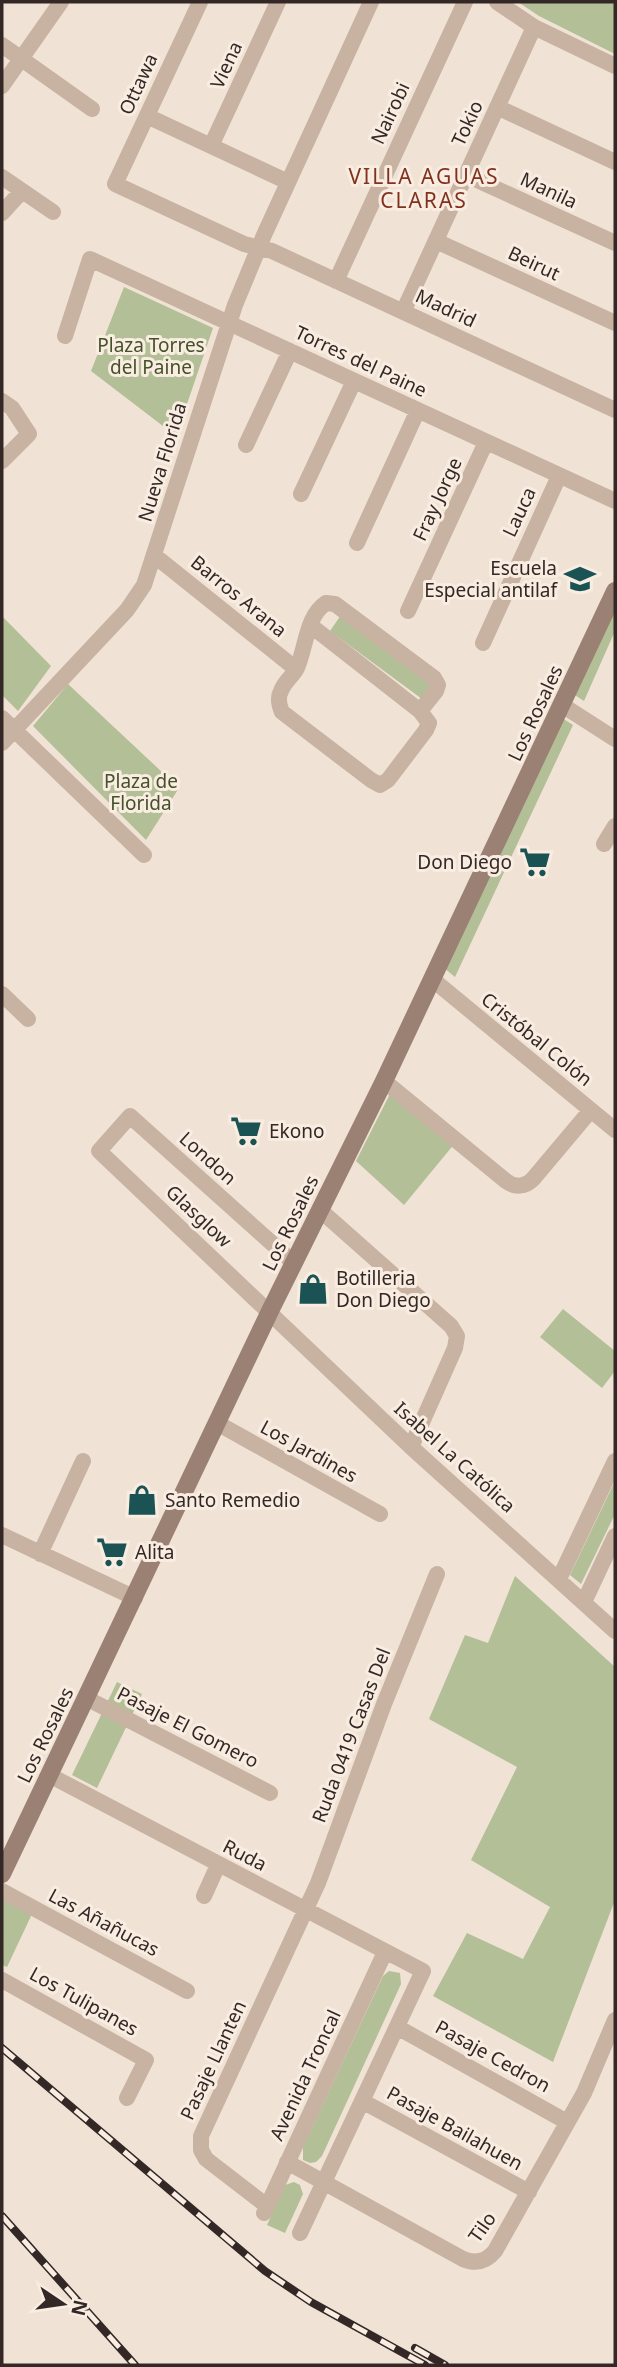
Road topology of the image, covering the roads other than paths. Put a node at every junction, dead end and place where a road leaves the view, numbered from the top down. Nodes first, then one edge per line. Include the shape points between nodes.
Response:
1 (61, 2) edge
2 (200, 2) edge
3 (278, 2) edge
4 (371, 2) edge
5 (466, 2) edge
6 (497, 2) edge
7 (534, 27) junction
8 (2, 45) edge
9 (21, 59) junction
10 (615, 66) edge
11 (2, 86) edge
12 (497, 107) junction
13 (92, 109) dead end
14 (147, 116) junction
15 (211, 146) junction
16 (615, 162) edge
17 (466, 175) junction
18 (2, 177) edge
19 (288, 182) junction
20 (115, 184) joint
21 (22, 191) junction
22 (53, 212) dead end
23 (2, 213) edge
24 (436, 241) junction
25 (615, 243) edge
26 (259, 248) junction
27 (336, 281) junction
28 (403, 312) junction
29 (229, 323) junction
30 (615, 323) edge
31 (65, 336) dead end
32 (290, 351) junction
33 (354, 381) junction
34 (7, 405) edge
35 (418, 410) junction
36 (615, 410) edge
37 (486, 442) junction
38 (246, 445) dead end
39 (2, 461) edge
40 (559, 476) junction
41 (301, 494) dead end
42 (615, 501) edge
43 (357, 543) dead end
44 (155, 556) junction
45 (615, 591) edge
46 (408, 611) dead end
47 (310, 625) junction
48 (483, 643) dead end
49 (296, 669) junction
50 (562, 705) junction
51 (420, 711) junction
52 (2, 718) edge
53 (14, 730) junction
54 (615, 739) edge
55 (2, 743) edge
56 (615, 826) edge
57 (604, 844) dead end
58 (144, 855) dead end
59 (432, 979) junction
60 (2, 994) edge
61 (28, 1019) dead end
62 (384, 1081) junction
63 (591, 1110) junction
64 (615, 1130) edge
65 (99, 1151) joint
66 (320, 1210) junction
67 (294, 1263) junction
68 (270, 1311) junction
69 (217, 1423) junction
70 (411, 1447) junction
71 (83, 1461) dead end
72 (615, 1461) edge
73 (380, 1514) dead end
74 (2, 1535) edge
75 (615, 1536) edge
76 (40, 1554) junction
77 (437, 1574) dead end
78 (559, 1579) junction
79 (135, 1598) junction
80 (584, 1602) junction
81 (615, 1631) edge
82 (86, 1698) junction
83 (49, 1775) junction
84 (270, 1793) dead end
85 (218, 1865) junction
86 (2, 1874) edge
87 (2, 1891) edge
88 (204, 1896) dead end
89 (306, 1910) junction
90 (385, 1952) junction
91 (2, 1980) edge
92 (187, 1991) dead end
93 (615, 2020) edge
94 (397, 2027) junction
95 (127, 2098) dead end
96 (362, 2101) junction
97 (567, 2122) junction
98 (287, 2162) junction
99 (324, 2182) junction
100 (528, 2192) junction
101 (265, 2211) joint
102 (300, 2233) dead end

1 - 9 street
2 - 14 street, Ottawa
3 - 15 street, Viena
4 - 19 street, Nueva Florida
5 - 27 street, Nairobi
6 - 7 street
7 - 10 street
7 - 12 street, Tokio
8 - 9 street
9 - 11 street
9 - 13 street
12 - 16 street
12 - 17 street, Tokio
14 - 15 street
14 - 20 street, Ottawa
15 - 19 street
17 - 24 street, Tokio
17 - 25 street, Manila
18 - 21 street
19 - 26 street, Nueva Florida
20 - 26 street, Madrid
21 - 22 street
21 - 23 street
24 - 28 street, Tokio
24 - 30 street, Beirut
26 - 27 street, Madrid
26 - 29 street, Nueva Florida
27 - 28 street, Madrid
28 - 36 street, Madrid
29 - 31 street, Torres del Paine via 90,259
29 - 32 street, Torres del Paine
29 - 44 street, Nueva Florida
32 - 33 street, Torres del Paine
32 - 38 street
33 - 35 street, Torres del Paine
33 - 41 street
34 - 39 street via 29,434
35 - 37 street, Torres del Paine
35 - 43 street
37 - 40 street, Torres del Paine
37 - 46 street, Fray Jorge
40 - 42 street, Torres del Paine
40 - 48 street, Lauca
44 - 49 street, Barros Arana
44 - 53 street, Nueva Florida via 144,585 127,610
45 - 50 street, Los Rosales
47 - 49 street
47 - 51 street
47 - 51 street via 321,606 335,604 434,678 436,691
49 - 51 street via 280,692 282,712 380,785 426,730 429,723
50 - 54 street
50 - 59 street, Los Rosales
52 - 53 street
53 - 55 street, Nueva Florida
53 - 58 street
56 - 57 street
59 - 62 street, Los Rosales
59 - 63 street, Cristóbal Colón
60 - 61 street
62 - 63 street via 515,1186 533,1179
62 - 66 street, Los Rosales
63 - 64 street, Cristóbal Colón
65 - 67 street, London via 130,1116
65 - 68 street, Glasglow
66 - 67 street, Los Rosales
66 - 70 street via 457,1336
67 - 68 street, Los Rosales
68 - 69 street, Los Rosales
68 - 70 street, Isabel La Católica
69 - 73 street, Los Jardines
69 - 79 street, Los Rosales
70 - 78 street, Isabel La Católica
71 - 76 street
72 - 78 street
74 - 76 street
75 - 80 street
76 - 79 street
77 - 89 street, Ruda 0419 Casas Del
78 - 80 street, Isabel La Católica
79 - 82 street, Los Rosales
80 - 81 street, Isabel La Católica
82 - 83 street, Los Rosales
82 - 84 street, Pasaje El Gomero
83 - 85 street, Ruda
83 - 86 street, Los Rosales
85 - 88 street
85 - 89 street, Ruda
87 - 92 street, Las Añañucas
89 - 90 street, Ruda
89 - 101 street, Pasaje Llanten via 201,2136 206,2159
90 - 94 street, Ruda via 423,1971
90 - 98 street, Avenida Troncal
91 - 95 street, Los Tulipanes via 146,2060
93 - 97 street, Tilo via 598,2065
94 - 96 street
94 - 97 street, Pasaje Cedron
96 - 99 street
96 - 100 street, Pasaje Bailahuen
97 - 100 street, Tilo
98 - 99 street, Tilo
98 - 101 street, Avenida Troncal
99 - 100 street, Tilo via 475,2262 495,2251
99 - 102 street

